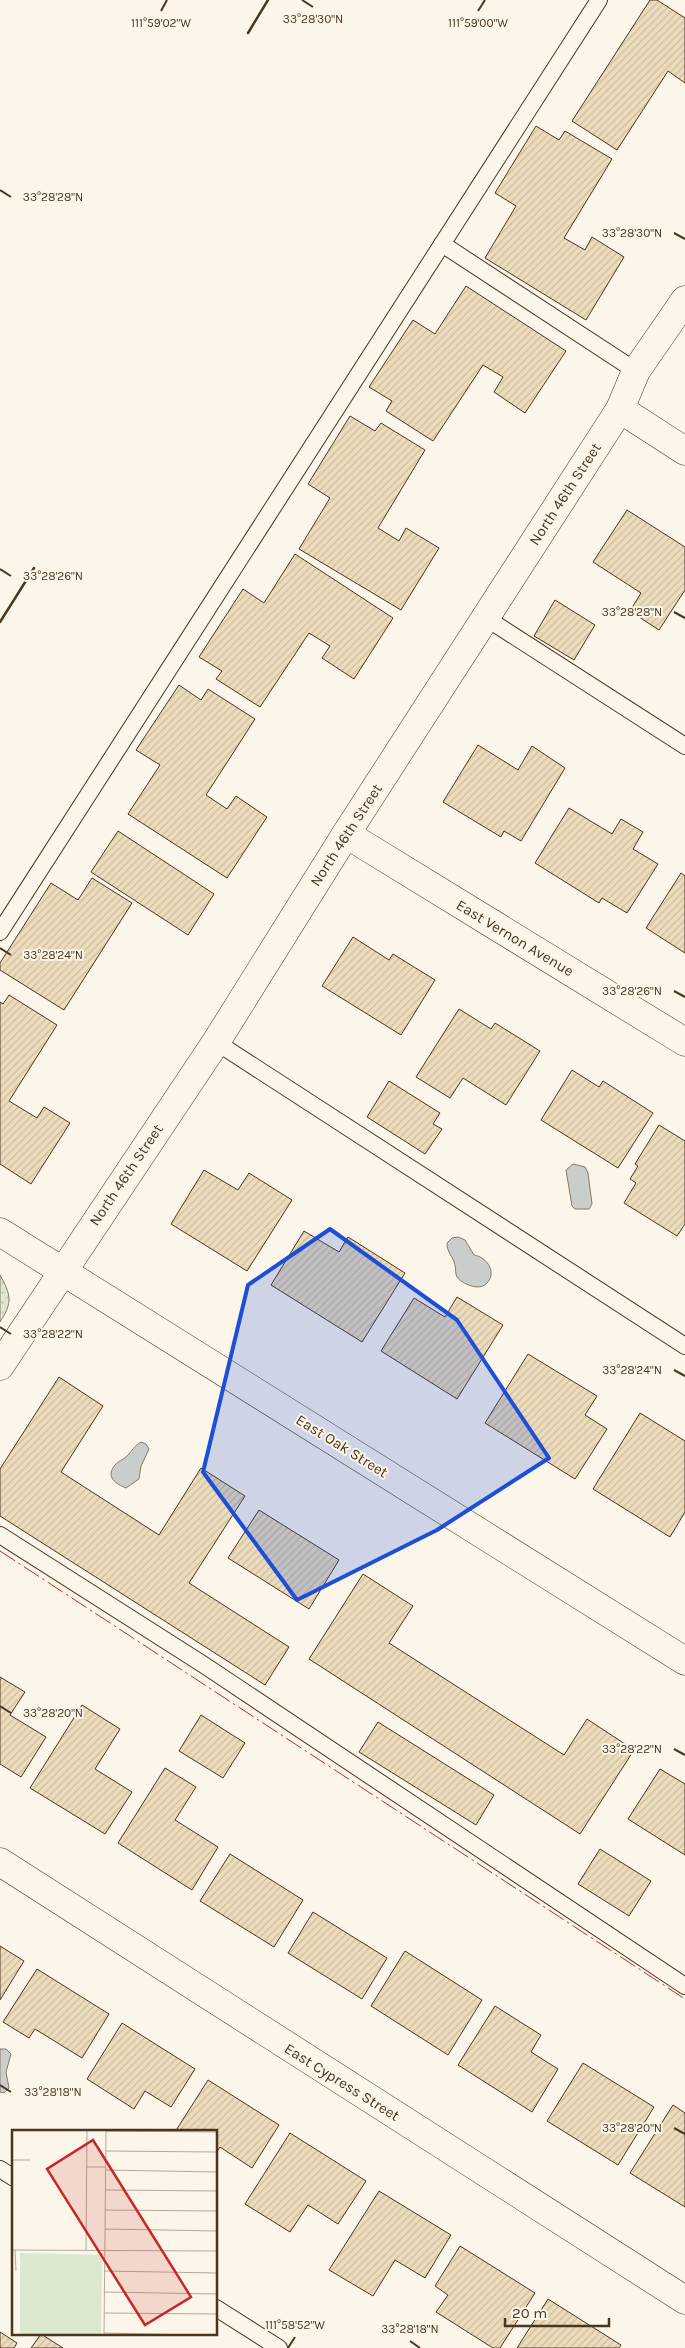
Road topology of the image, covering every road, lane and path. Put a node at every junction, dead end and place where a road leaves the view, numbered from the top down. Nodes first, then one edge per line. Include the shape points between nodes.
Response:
1 (598, 0) edge
2 (442, 244) junction
3 (685, 300) edge
4 (636, 371) junction
5 (620, 409) junction
6 (685, 450) edge
7 (486, 618) junction
8 (685, 746) edge
9 (346, 834) junction
10 (0, 932) edge
11 (216, 1042) junction
12 (685, 1042) edge
13 (0, 1232) edge
14 (62, 1271) junction
15 (685, 1346) edge
16 (0, 1366) edge
17 (0, 1535) edge
18 (685, 1661) edge
19 (0, 1862) edge
20 (685, 1986) edge
21 (0, 2169) edge
22 (12, 2177) edge
23 (685, 2300) edge
24 (218, 2309) edge
25 (279, 2348) edge

1 - 2 lane
2 - 4 lane
2 - 10 lane
3 - 4 street, North 46th Street
4 - 5 street, North 46th Street
5 - 6 street
5 - 7 street, North 46th Street
7 - 8 lane
7 - 9 street, North 46th Street
9 - 11 street, North 46th Street
9 - 12 street, East Vernon Avenue
11 - 14 street, North 46th Street
11 - 15 lane
13 - 14 street, East Oak Street
14 - 16 street, North 46th Street
14 - 18 street, East Oak Street
17 - 20 lane via 212,1671
19 - 23 street, East Cypress Street
21 - 22 lane
24 - 25 lane

